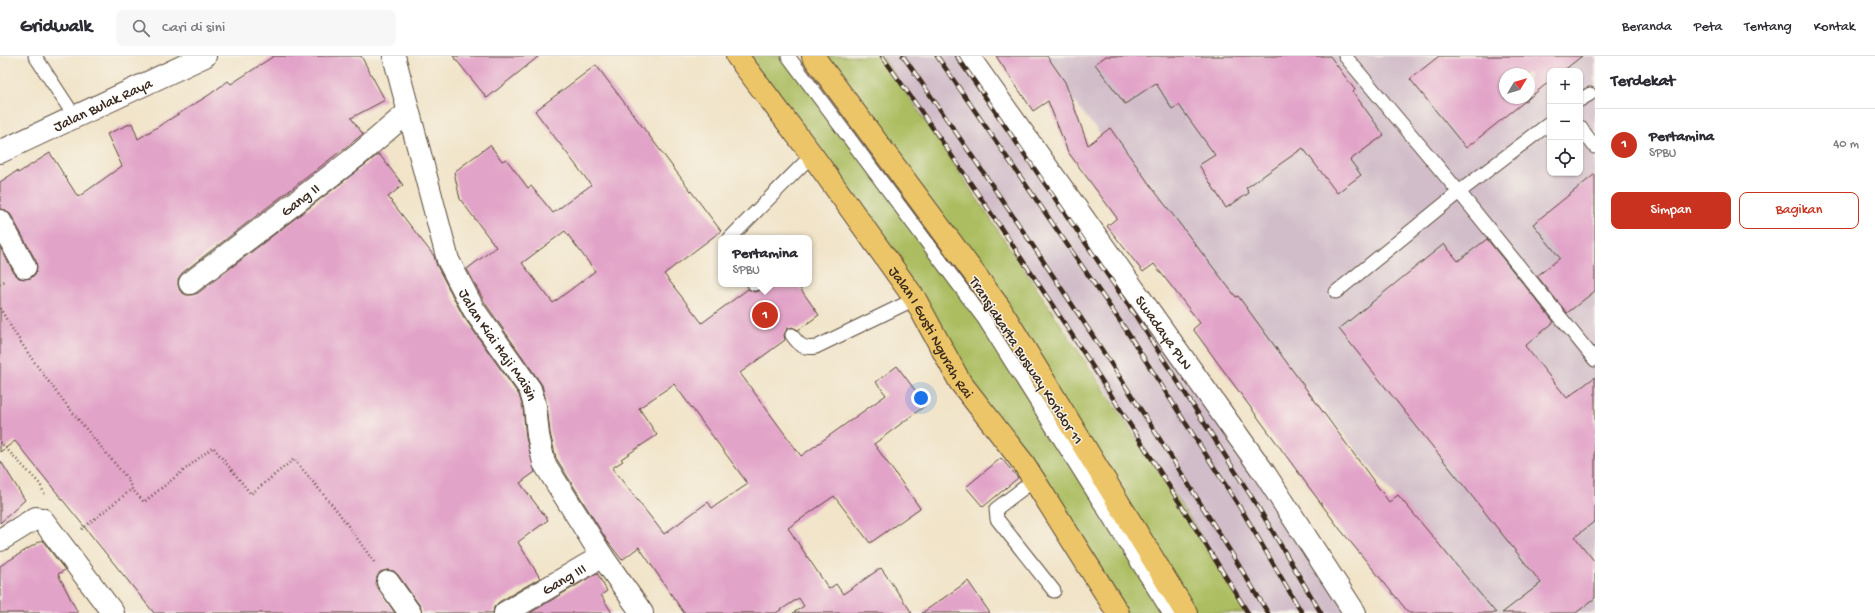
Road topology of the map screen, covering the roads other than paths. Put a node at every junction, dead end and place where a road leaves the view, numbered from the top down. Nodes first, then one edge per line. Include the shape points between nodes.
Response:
1 (35, 56) edge
2 (205, 56) edge
3 (394, 56) edge
4 (737, 56) edge
5 (788, 56) edge
6 (813, 56) edge
7 (968, 56) edge
8 (1345, 56) edge
9 (408, 112) junction
10 (75, 117) junction
11 (1547, 125) edge
12 (1583, 131) edge
13 (1595, 147) edge
14 (0, 152) edge
15 (812, 155) junction
16 (1459, 192) junction
17 (0, 221) edge
18 (733, 235) edge
19 (25, 267) dead end
20 (190, 283) dead end
21 (1336, 292) dead end
22 (915, 299) junction
23 (792, 335) dead end
24 (1595, 360) edge
25 (1034, 480) junction
26 (0, 540) edge
27 (602, 556) junction
28 (388, 582) road end
29 (1054, 591) dead end
30 (113, 613) edge
31 (410, 613) edge
32 (505, 613) edge
33 (642, 613) edge
34 (1118, 613) edge
35 (1169, 613) edge
36 (1186, 613) edge
37 (1355, 613) edge

1 - 10 lane
2 - 10 street, Jalan Bulak Raya
3 - 9 street, Jalan Kiai Haji Maisin
4 - 15 main road, Jalan I Gusti Ngurah Rai
5 - 35 lane, Transjakarta Busway Koridor 11 via 984,319
6 - 36 main road via 1000,307
7 - 37 street, Swadaya PLN via 1265,474
8 - 16 lane
9 - 20 street, Gang II via 346,165
9 - 27 street, Jalan Kiai Haji Maisin via 448,260 474,310 530,389 544,462
10 - 14 street, Jalan Bulak Raya
11 - 16 lane
12 - 13 lane
15 - 18 lane
15 - 22 main road, Jalan I Gusti Ngurah Rai
16 - 21 lane
16 - 24 lane
17 - 19 street
22 - 23 lane via 816,347 800,346
22 - 25 main road, Jalan I Gusti Ngurah Rai via 960,382
25 - 29 lane via 996,509 996,514 997,519
25 - 34 main road, Jalan I Gusti Ngurah Rai
26 - 30 street via 38,518 44,520
27 - 32 street, Gang III
27 - 33 street, Jalan Kiai Haji Maisin
28 - 31 street

